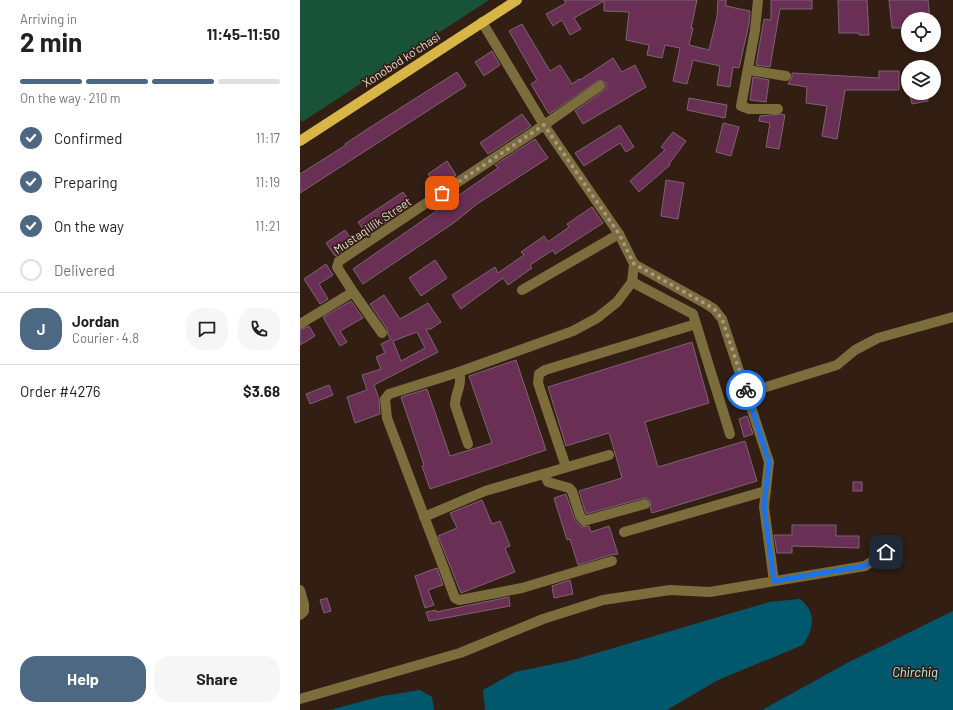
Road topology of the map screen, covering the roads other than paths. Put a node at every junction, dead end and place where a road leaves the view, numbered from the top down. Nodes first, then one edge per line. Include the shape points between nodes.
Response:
1 (517, 0) edge
2 (758, 0) edge
3 (482, 22) junction
4 (748, 70) junction
5 (786, 76) dead end
6 (600, 86) dead end
7 (778, 109) dead end
8 (544, 125) junction
9 (300, 140) edge
10 (619, 234) junction
11 (634, 264) junction
12 (632, 282) junction
13 (522, 290) dead end
14 (353, 292) junction
15 (953, 317) edge
16 (300, 324) edge
17 (696, 324) junction
18 (382, 333) dead end
19 (459, 372) junction
20 (747, 394) junction
21 (730, 434) dead end
22 (468, 444) dead end
23 (609, 455) dead end
24 (566, 467) junction
25 (544, 474) junction
26 (766, 490) junction
27 (645, 504) dead end
28 (424, 517) junction
29 (624, 532) dead end
30 (886, 552) dead end
31 (612, 561) dead end
32 (774, 581) junction
33 (300, 590) edge
34 (300, 615) edge
35 (300, 699) edge

1 - 3 main road, Xonobod koʻchasi
2 - 4 street via 756,30
3 - 8 street
3 - 9 main road, Xonobod koʻchasi
4 - 5 street
4 - 7 street via 741,106 749,109
6 - 8 street, Mustaqillik Street
8 - 10 street
8 - 14 street, Mustaqillik Street via 338,261 337,267
10 - 11 street
10 - 13 street
11 - 12 street
11 - 20 street via 714,309 726,329
12 - 17 street via 693,314
12 - 19 street via 617,302 597,318 573,331
14 - 16 street
14 - 18 street, Mustaqillik Street
15 - 20 street via 878,338 855,350 837,365
17 - 21 street
17 - 24 street via 539,374 538,383
19 - 22 street via 461,383 455,405
19 - 28 street via 393,392 387,397 387,418
20 - 26 street via 769,462
23 - 24 street
24 - 25 street
25 - 27 street via 548,482 572,490 584,521
25 - 28 street via 486,491
26 - 29 street
26 - 32 street via 764,507
28 - 31 street via 452,594 459,600 522,588
30 - 32 street via 865,566
32 - 35 street via 710,592 670,590 603,600 543,619 460,654
33 - 34 street via 304,611

